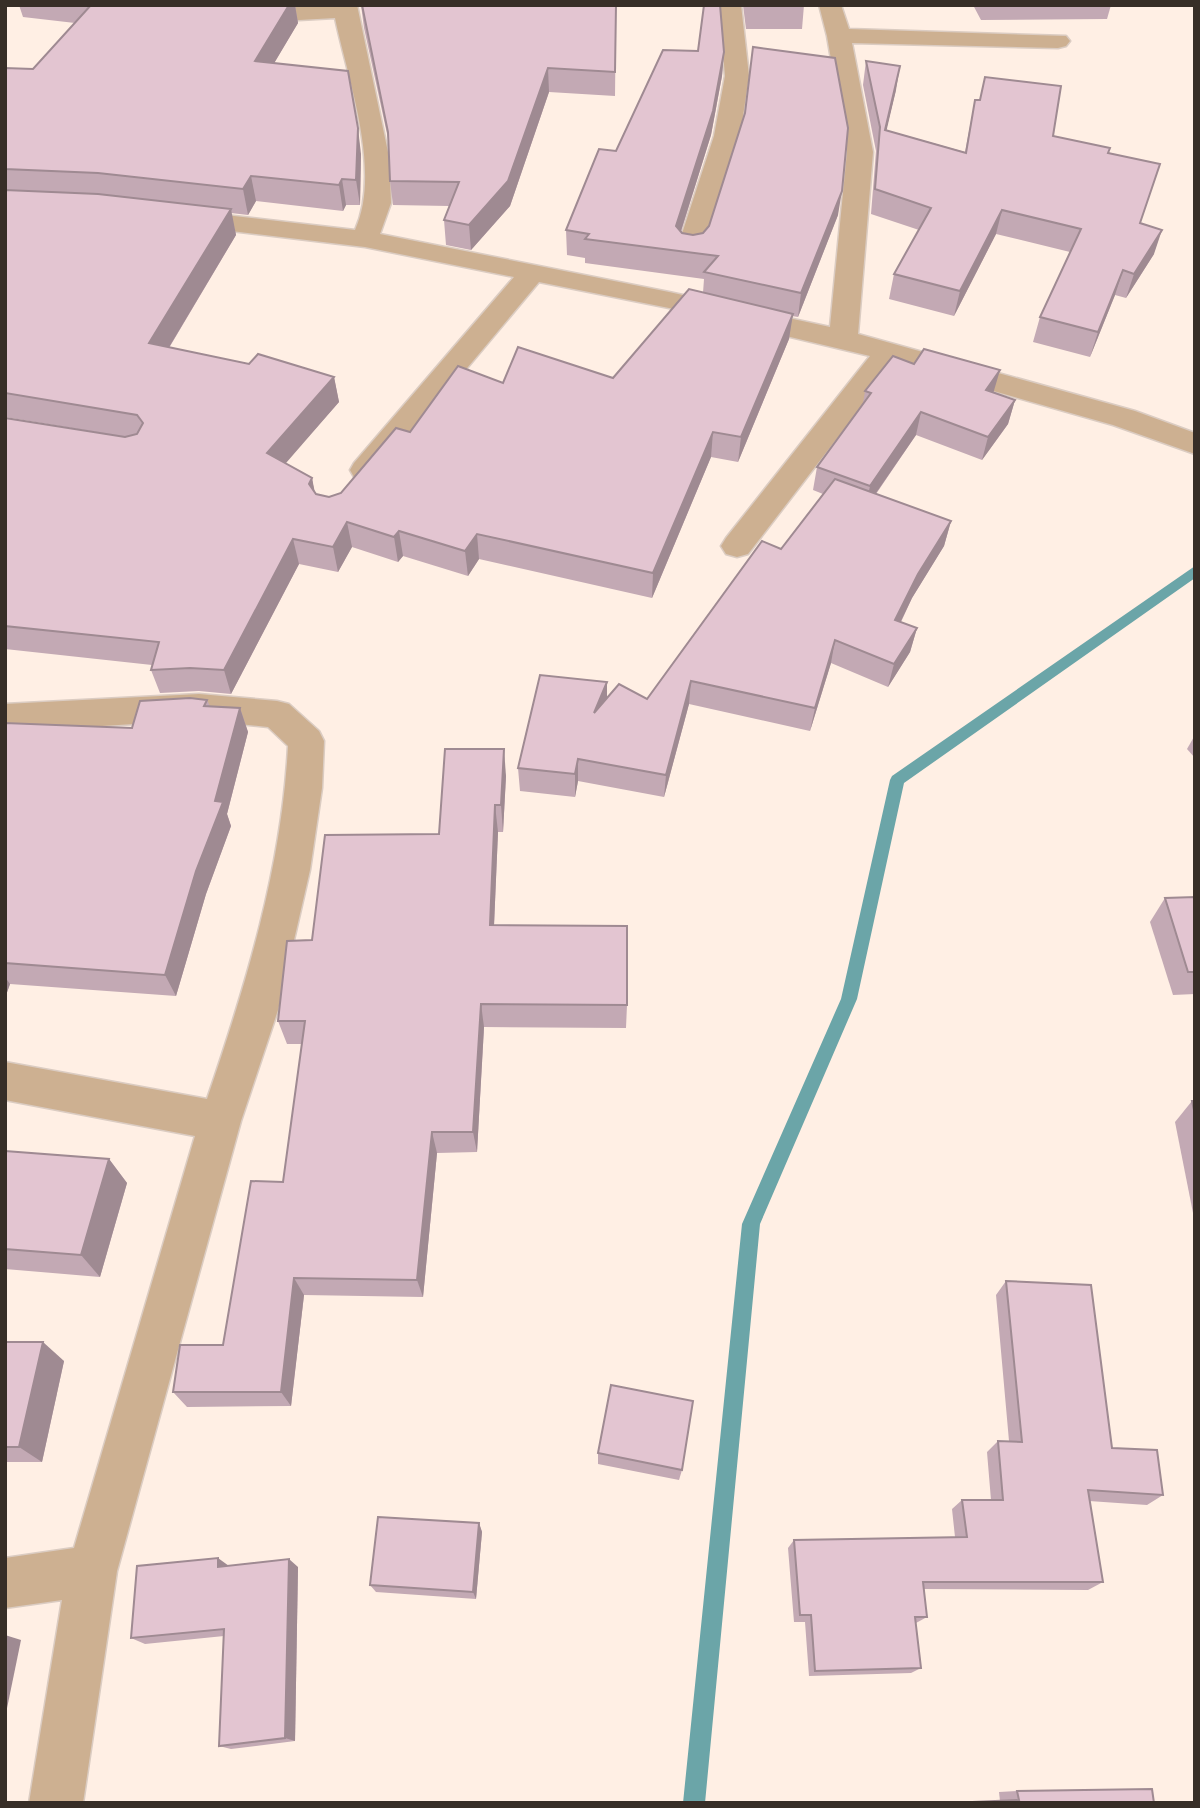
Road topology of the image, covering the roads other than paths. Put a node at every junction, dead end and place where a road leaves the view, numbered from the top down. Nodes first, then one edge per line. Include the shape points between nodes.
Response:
1 (170, 5) edge
2 (730, 5) edge
3 (830, 5) edge
4 (346, 8) edge
5 (839, 36) junction
6 (1058, 41) dead end
7 (160, 216) edge
8 (365, 239) junction
9 (691, 249) edge
10 (531, 274) junction
11 (843, 339) junction
12 (888, 352) junction
13 (1195, 444) edge
14 (350, 488) edge
15 (737, 545) dead end
16 (5, 718) edge
17 (5, 1081) edge
18 (220, 1121) junction
19 (93, 1571) junction
20 (5, 1583) edge
21 (57, 1803) edge

1 - 4 street via 281,14
2 - 9 street via 737,76 727,136
3 - 5 street
4 - 8 street via 376,166 378,205
5 - 6 street
5 - 11 street via 860,152
7 - 8 street
8 - 10 street
10 - 11 street
10 - 14 street
11 - 12 street
12 - 13 street via 1124,418
12 - 15 street
16 - 18 street via 199,707 277,714 306,741 291,870 258,1010
17 - 18 street
18 - 19 street
19 - 20 street
19 - 21 street

